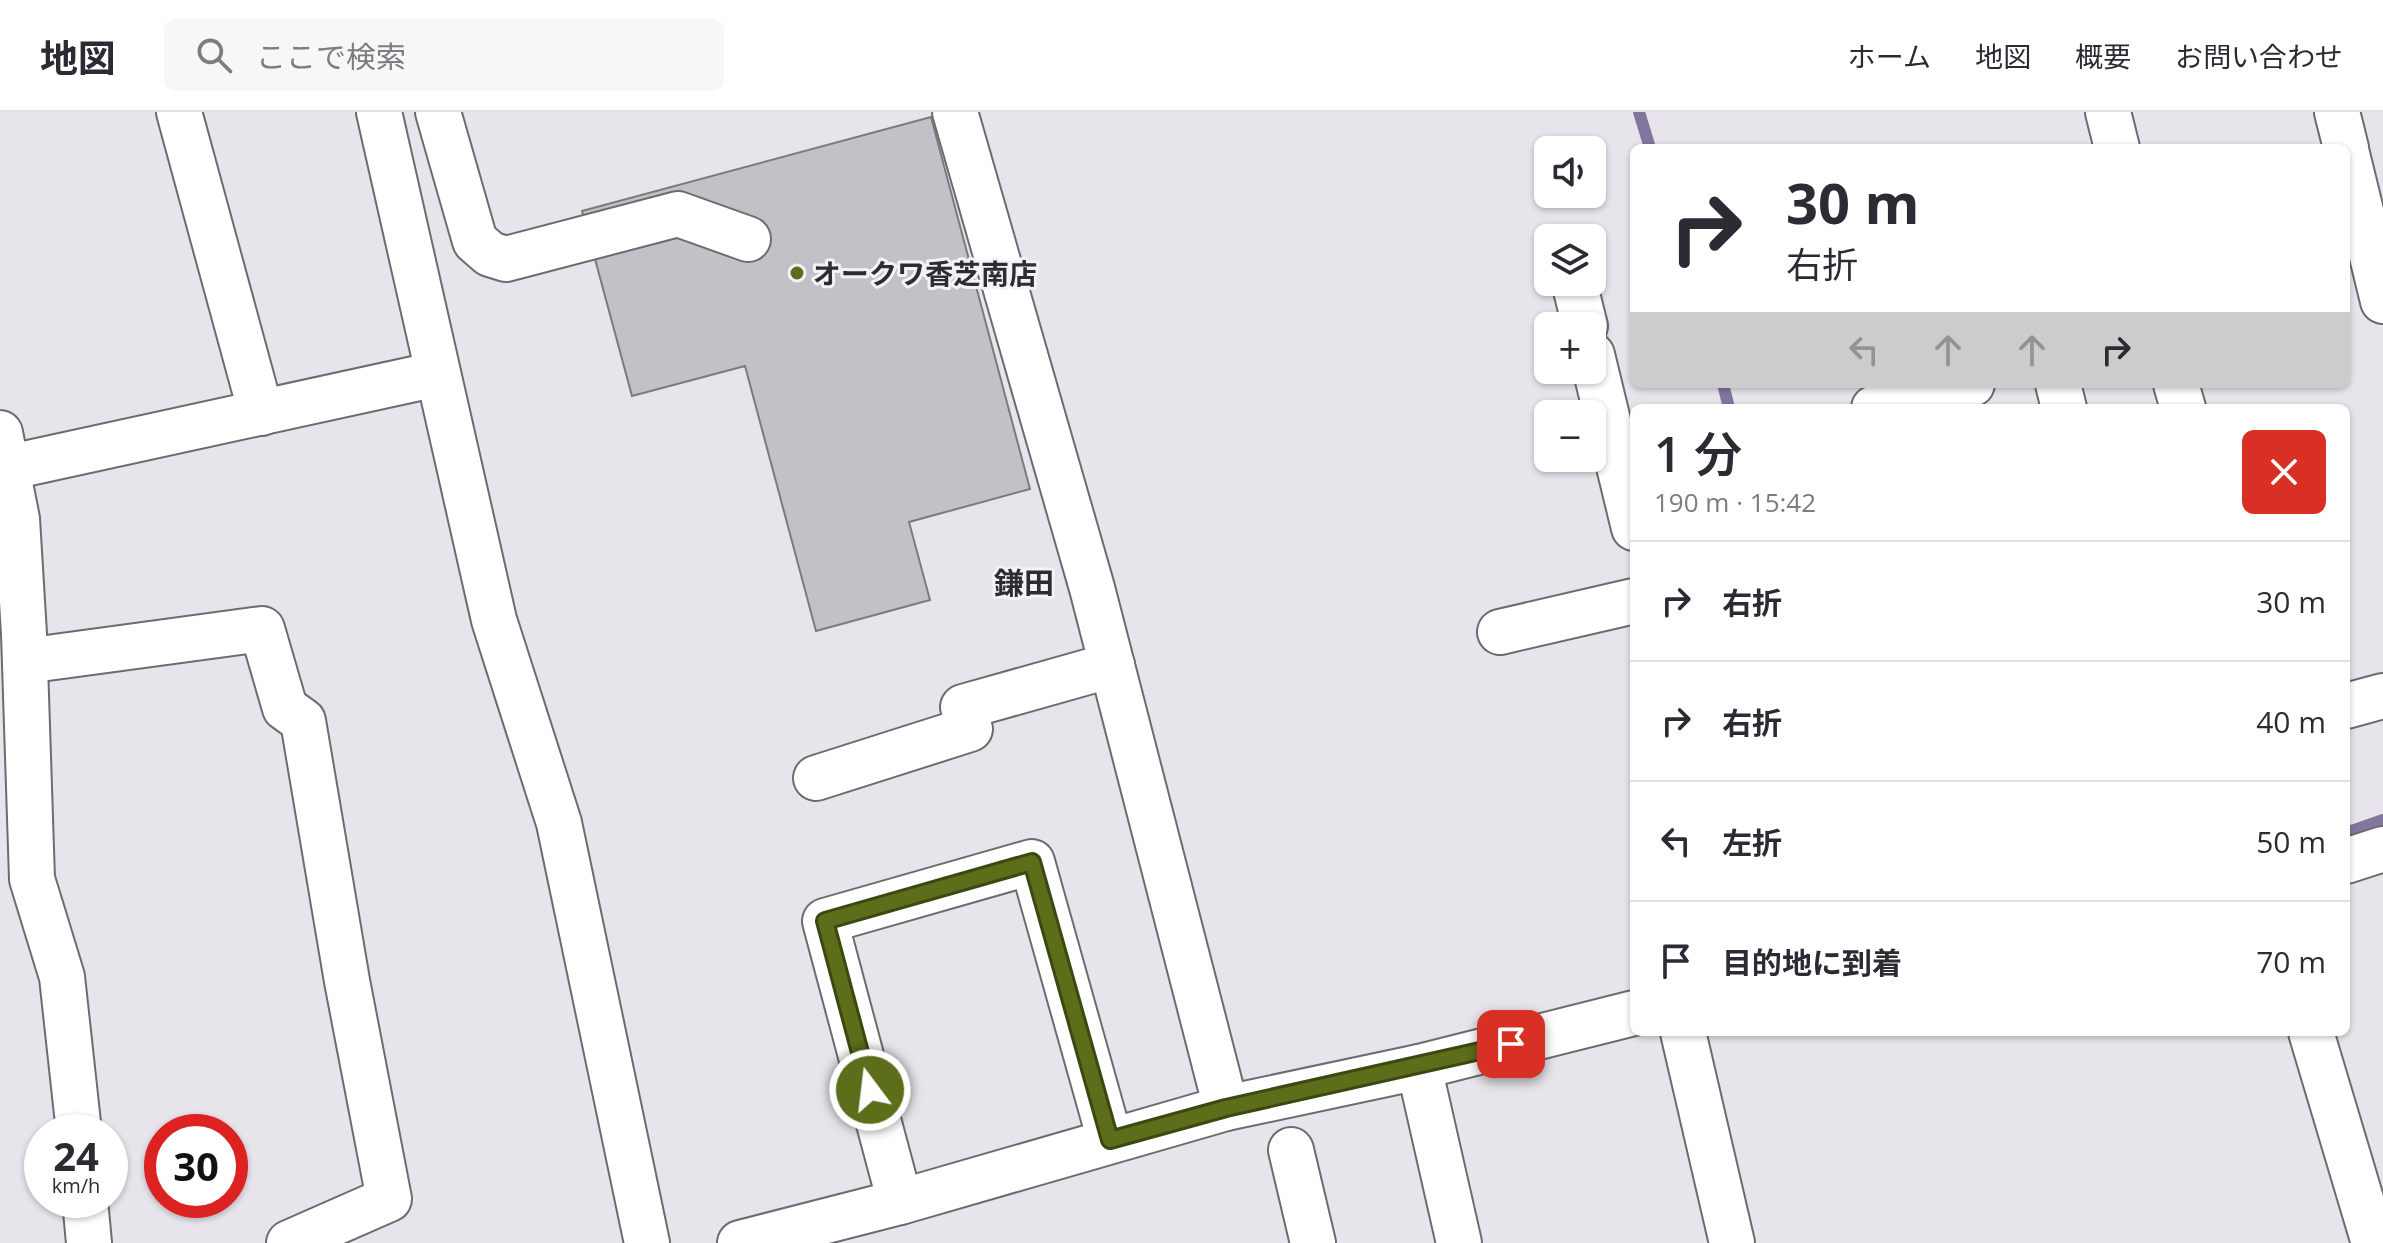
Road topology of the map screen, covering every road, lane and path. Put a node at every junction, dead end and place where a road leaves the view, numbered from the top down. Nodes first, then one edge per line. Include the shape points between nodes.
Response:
1 (179, 112) edge
2 (379, 112) edge
3 (438, 112) edge
4 (955, 112) edge
5 (2108, 112) edge
6 (2337, 112) edge
7 (2116, 144) edge
8 (2345, 144) edge
9 (2350, 170) edge
10 (748, 239) dead end
11 (2373, 291) edge
12 (437, 374) junction
13 (1601, 384) edge
14 (1956, 388) edge
15 (1890, 404) edge
16 (261, 413) junction
17 (3, 450) edge
18 (1627, 465) edge
19 (1630, 492) edge
20 (1630, 602) edge
21 (1500, 632) dead end
22 (25, 661) junction
23 (1112, 665) junction
24 (2383, 696) edge
25 (2350, 705) edge
26 (816, 778) dead end
27 (2383, 849) edge
28 (2350, 860) edge
29 (16, 878) edge
30 (1630, 1014) edge
31 (1684, 1036) edge
32 (2312, 1036) edge
33 (1419, 1067) junction
34 (1226, 1108) junction
35 (77, 1114) edge
36 (1110, 1140) junction
37 (1291, 1150) dead end
38 (900, 1202) junction
39 (87, 1218) edge
40 (89, 1243) edge
41 (289, 1243) edge
42 (647, 1243) edge
43 (740, 1243) edge
44 (1313, 1243) edge
45 (1459, 1243) edge
46 (1732, 1243) edge
47 (2374, 1243) edge

1 - 16 street
2 - 12 street
3 - 10 street via 475,241 490,254 506,259 678,214
4 - 23 street
5 - 7 street
6 - 8 street
9 - 11 street
12 - 16 street
12 - 42 street via 494,620 559,823
13 - 18 street
14 - 15 street
16 - 17 street
17 - 22 street via 17,519
18 - 19 street
20 - 21 street
22 - 29 street
22 - 41 street via 262,629 285,708 303,721 389,1199
23 - 26 street via 963,707 970,729
23 - 34 street
24 - 25 street
27 - 28 street
29 - 35 street via 62,977
30 - 33 street
31 - 46 street
32 - 47 street
33 - 34 street
33 - 45 street
34 - 36 street
36 - 38 street
36 - 38 street via 1032,862 825,921
37 - 44 street
38 - 43 street
39 - 40 street

